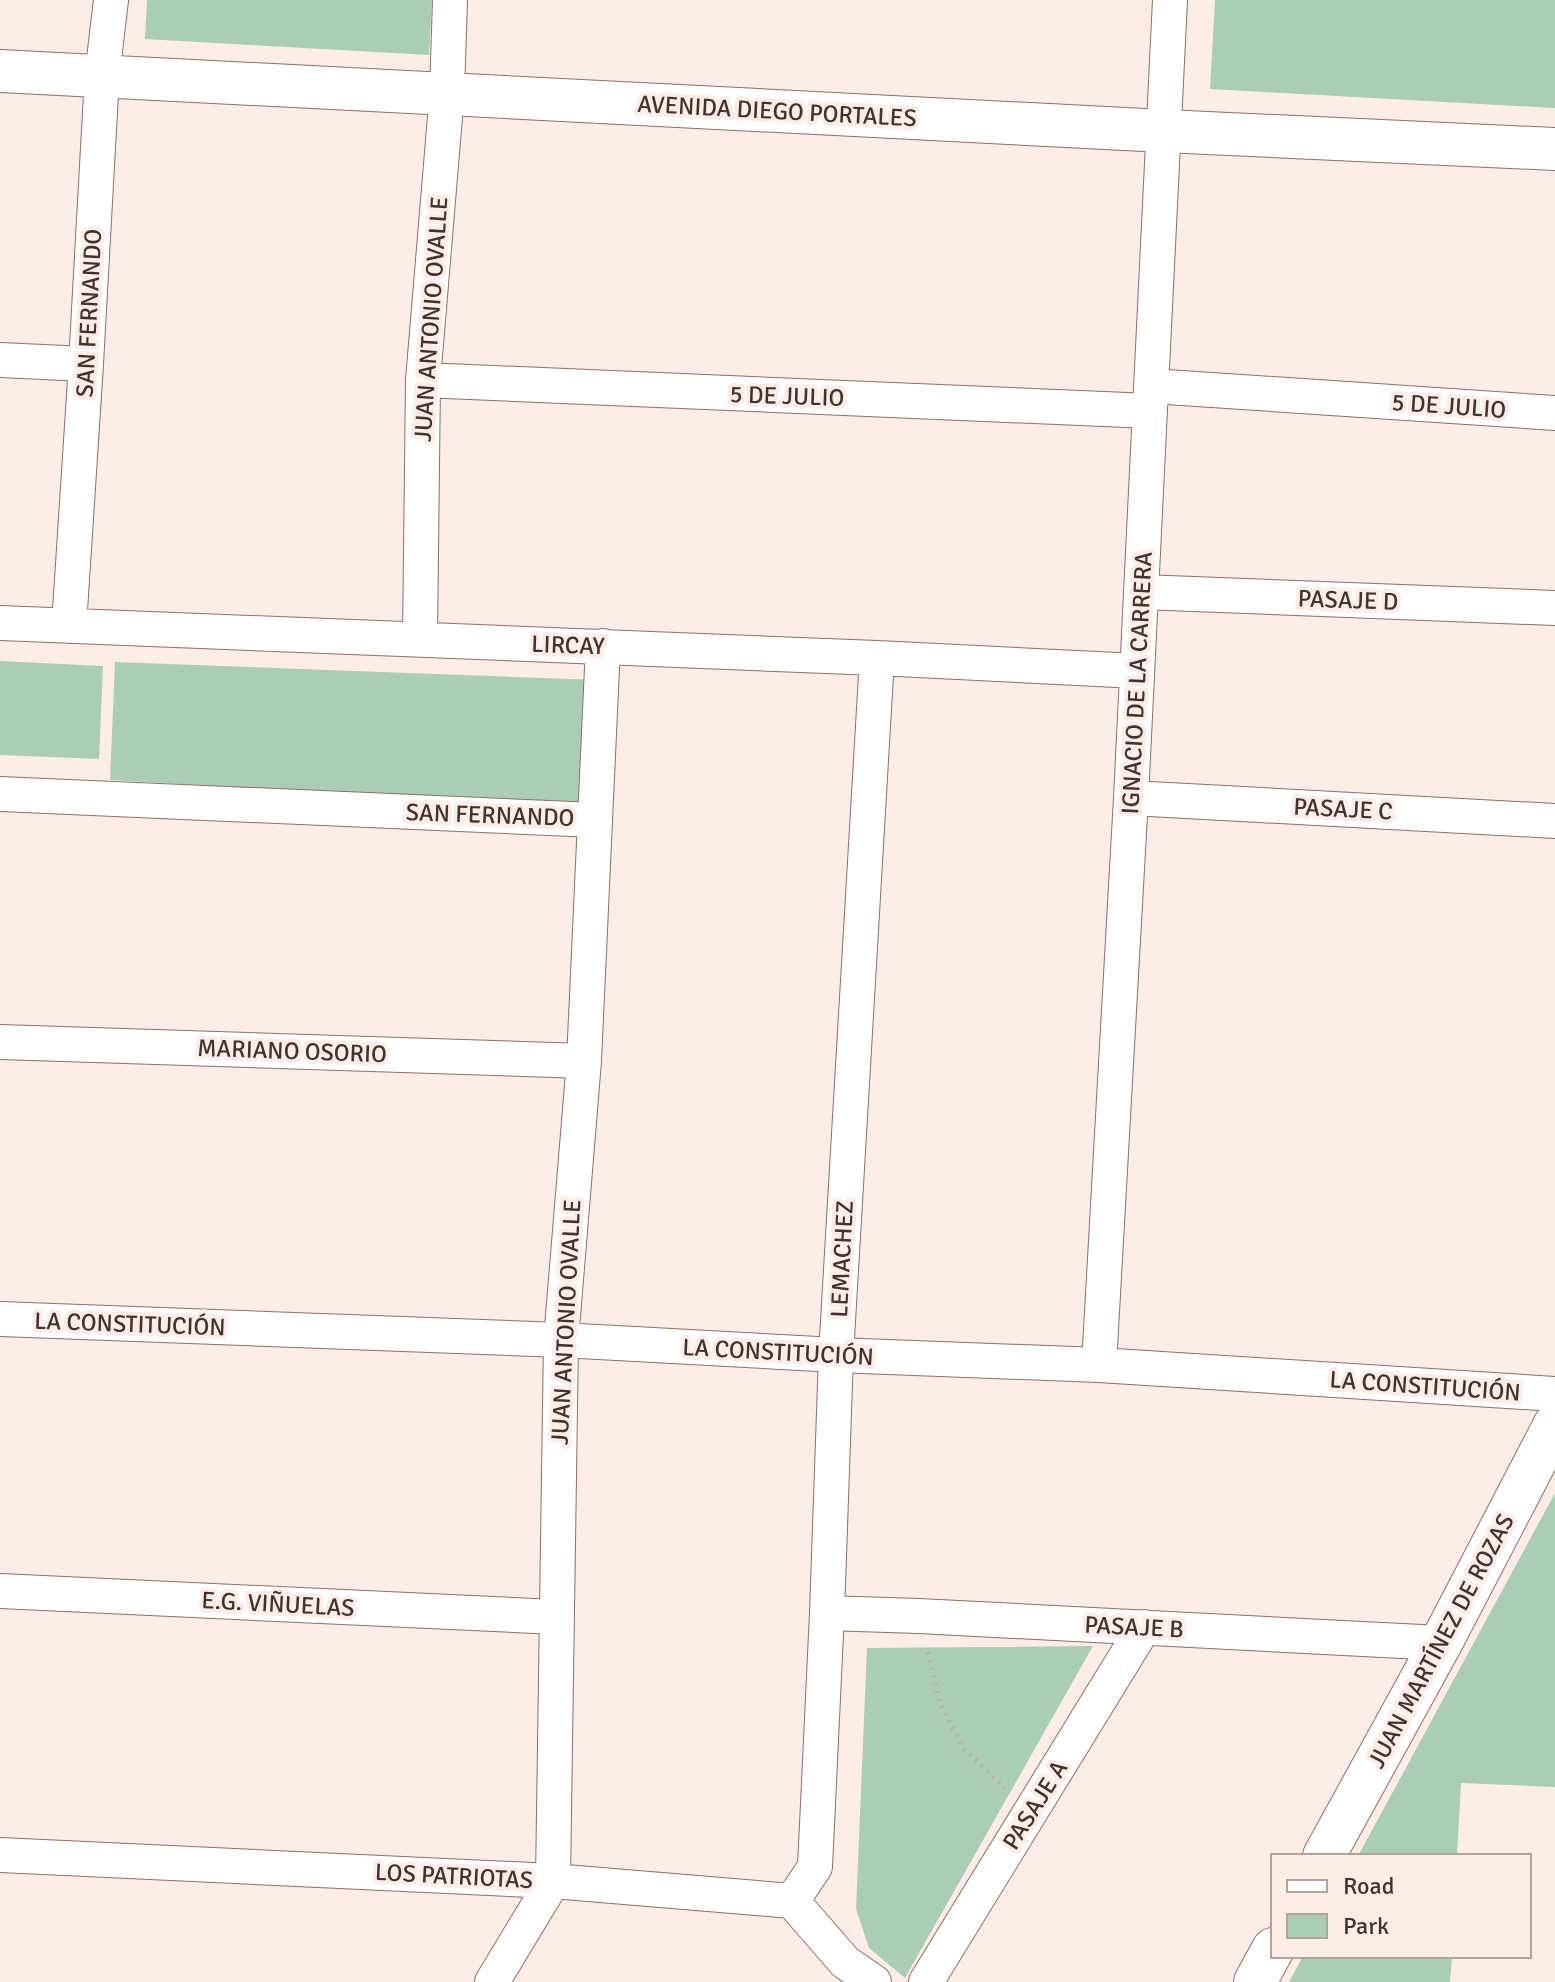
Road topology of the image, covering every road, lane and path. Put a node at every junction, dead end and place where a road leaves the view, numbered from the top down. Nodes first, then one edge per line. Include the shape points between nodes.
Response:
1 (111, 0) edge
2 (450, 0) edge
3 (1170, 0) edge
4 (0, 71) edge
5 (102, 76) junction
6 (447, 93) junction
7 (1164, 131) junction
8 (1555, 149) edge
9 (0, 360) edge
10 (86, 364) junction
11 (423, 380) junction
12 (1151, 398) junction
13 (1555, 413) edge
14 (1141, 592) junction
15 (1555, 608) edge
16 (0, 623) edge
17 (69, 626) junction
18 (420, 639) junction
19 (603, 646) junction
20 (877, 658) junction
21 (1137, 671) junction
22 (0, 794) edge
23 (1131, 798) junction
24 (595, 820) junction
25 (1555, 821) edge
26 (0, 1042) edge
27 (584, 1061) junction
28 (0, 1319) edge
29 (561, 1340) junction
30 (836, 1355) junction
31 (1099, 1365) junction
32 (1555, 1394) edge
33 (1555, 1424) edge
34 (0, 1591) edge
35 (827, 1613) junction
36 (919, 1616) junction
37 (556, 1617) junction
38 (1144, 1627) junction
39 (1441, 1643) junction
40 (1030, 1812) junction
41 (1325, 1854) edge
42 (0, 1855) edge
43 (553, 1881) junction
44 (792, 1901) junction
45 (1271, 1953) edge
46 (492, 1982) edge
47 (874, 1982) edge
48 (926, 1982) edge
49 (1255, 1982) edge

1 - 5 street, SAN FERNANDO
2 - 6 street, JUAN ANTONIO OVALLE
3 - 7 street, IGNACIO DE LA CARRERA
4 - 5 street, AVENIDA DIEGO PORTALES
5 - 6 street, AVENIDA DIEGO PORTALES
5 - 10 street, SAN FERNANDO
6 - 7 street, AVENIDA DIEGO PORTALES
6 - 11 street, JUAN ANTONIO OVALLE
7 - 8 street, AVENIDA DIEGO PORTALES
7 - 12 street, IGNACIO DE LA CARRERA
9 - 10 street
10 - 17 street, SAN FERNANDO
11 - 12 street, 5 DE JULIO
11 - 18 street, JUAN ANTONIO OVALLE
12 - 13 street, 5 DE JULIO
12 - 14 street, IGNACIO DE LA CARRERA
14 - 15 street, PASAJE D
14 - 21 street, IGNACIO DE LA CARRERA
16 - 17 street, LIRCAY
17 - 18 street, LIRCAY
18 - 19 street, LIRCAY
19 - 20 street, LIRCAY
19 - 24 street, JUAN ANTONIO OVALLE
20 - 21 street, LIRCAY
20 - 30 street, LEMACHEZ
21 - 23 street, IGNACIO DE LA CARRERA
22 - 24 street, SAN FERNANDO
23 - 25 street, PASAJE C
23 - 31 street, IGNACIO DE LA CARRERA
24 - 27 street, JUAN ANTONIO OVALLE
26 - 27 street, MARIANO OSORIO
27 - 29 street, JUAN ANTONIO OVALLE
28 - 29 street, LA CONSTITUCIÓN
29 - 30 street, LA CONSTITUCIÓN
29 - 37 street, JUAN ANTONIO OVALLE
30 - 31 street, LA CONSTITUCIÓN
30 - 35 street, LEMACHEZ
31 - 32 street, LA CONSTITUCIÓN
33 - 39 street, JUAN MARTÍNEZ DE ROZAS
34 - 37 street, E.G. VIÑUELAS
35 - 36 street, PASAJE B
35 - 44 street, LEMACHEZ via 815,1867
36 - 38 street, PASAJE B
36 - 40 path via 940,1704 964,1749
37 - 43 street, JUAN ANTONIO OVALLE
38 - 39 street, PASAJE B
38 - 40 street, PASAJE A
39 - 41 street, JUAN MARTÍNEZ DE ROZAS
40 - 48 street, PASAJE A
42 - 43 street, LOS PATRIOTAS
43 - 44 street, LOS PATRIOTAS
43 - 46 street
44 - 47 street via 845,1962
45 - 49 street

